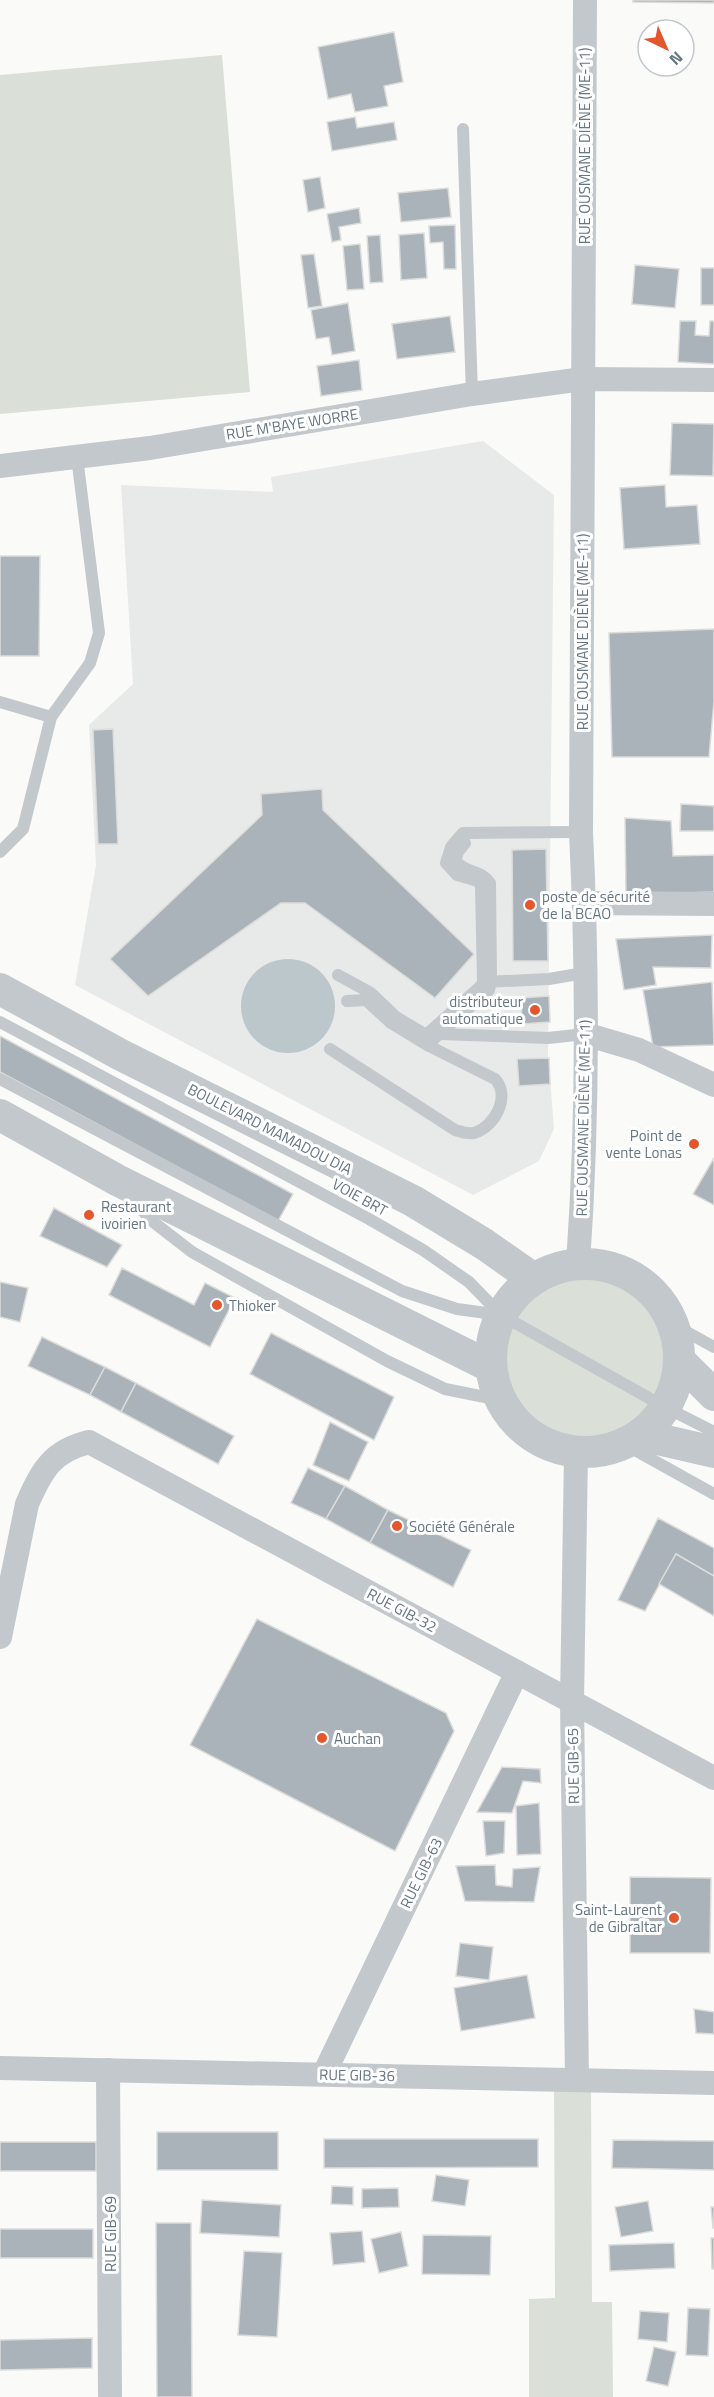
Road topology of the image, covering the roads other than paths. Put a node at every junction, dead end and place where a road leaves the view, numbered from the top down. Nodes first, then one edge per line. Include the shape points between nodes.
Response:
1 (585, 0) edge
2 (463, 129) dead end
3 (583, 379) junction
4 (714, 380) edge
5 (472, 394) junction
6 (76, 457) junction
7 (0, 466) edge
8 (0, 702) edge
9 (51, 717) junction
10 (581, 832) junction
11 (0, 852) edge
12 (584, 903) junction
13 (714, 904) edge
14 (584, 973) junction
15 (338, 975) dead end
16 (487, 981) junction
17 (0, 989) edge
18 (347, 1001) dead end
19 (0, 1022) edge
20 (585, 1034) junction
21 (431, 1036) junction
22 (330, 1049) dead end
23 (0, 1079) edge
24 (714, 1085) edge
25 (0, 1115) edge
26 (117, 1180) junction
27 (578, 1264) junction
28 (534, 1279) junction
29 (501, 1315) junction
30 (714, 1347) edge
31 (682, 1349) junction
32 (714, 1356) edge
33 (491, 1368) junction
34 (714, 1395) edge
35 (500, 1400) junction
36 (665, 1407) junction
37 (714, 1432) edge
38 (632, 1439) junction
39 (714, 1452) edge
40 (576, 1453) junction
41 (714, 1494) edge
42 (0, 1637) edge
43 (517, 1672) junction
44 (572, 1701) junction
45 (714, 1778) edge
46 (0, 2068) edge
47 (108, 2070) junction
48 (324, 2074) junction
49 (577, 2080) junction
50 (714, 2083) edge
51 (110, 2397) edge

1 - 3 street, RUE OUSMANE DIÈNE (ME-11)
2 - 5 lane
3 - 4 street, RUE M'BAYE WORRE
3 - 5 street, RUE M'BAYE WORRE
3 - 10 street, RUE OUSMANE DIÈNE (ME-11)
5 - 6 street, RUE M'BAYE WORRE
6 - 7 street, RUE M'BAYE WORRE
6 - 9 lane via 99,633 90,663
8 - 9 lane
9 - 11 lane via 23,830
10 - 12 street, RUE OUSMANE DIÈNE (ME-11)
10 - 16 lane via 489,833 468,840 458,852 456,861 462,868 483,874 490,883
12 - 13 street
12 - 14 street, RUE OUSMANE DIÈNE (ME-11)
14 - 16 lane via 549,979
14 - 20 street, RUE OUSMANE DIÈNE (ME-11)
15 - 21 lane via 371,993 396,1017
16 - 21 lane via 489,990
17 - 28 street, BOULEVARD MAMADOU DIA via 121,1055 413,1201
18 - 21 lane via 366,1000 391,1023
19 - 29 lane, VOIE BRT via 423,1250 469,1282
20 - 21 lane via 548,1038
20 - 24 street via 639,1050
20 - 27 street, RUE OUSMANE DIÈNE (ME-11) via 585,1156
21 - 22 lane via 499,1084 502,1098 498,1113 472,1134 455,1130
23 - 29 lane, VOIE BRT via 402,1291 457,1309
25 - 26 street
26 - 33 street
26 - 35 lane via 138,1208 192,1252 445,1389
27 - 28 street via 555,1268
27 - 31 street via 618,1269 652,1291 665,1306
28 - 29 street via 515,1294
29 - 33 street via 492,1341
29 - 36 lane, VOIE BRT
30 - 31 lane
31 - 32 lane
31 - 34 street
31 - 36 street via 672,1395
33 - 35 street
35 - 40 street via 513,1420 531,1436
36 - 37 lane, VOIE BRT
36 - 38 street
38 - 39 street
38 - 40 street via 608,1450
38 - 41 lane
40 - 44 street, RUE GIB-65
42 - 43 street, RUE GIB-32 via 27,1504 35,1485 58,1454 70,1446 89,1442
43 - 44 street, RUE GIB-32
43 - 48 street, RUE GIB-63
44 - 45 street, RUE GIB-32
44 - 49 street, RUE GIB-65
46 - 47 street, RUE GIB-36
47 - 48 street, RUE GIB-36
47 - 51 street, RUE GIB-69
48 - 49 street, RUE GIB-36
49 - 50 street, RUE GIB-36

